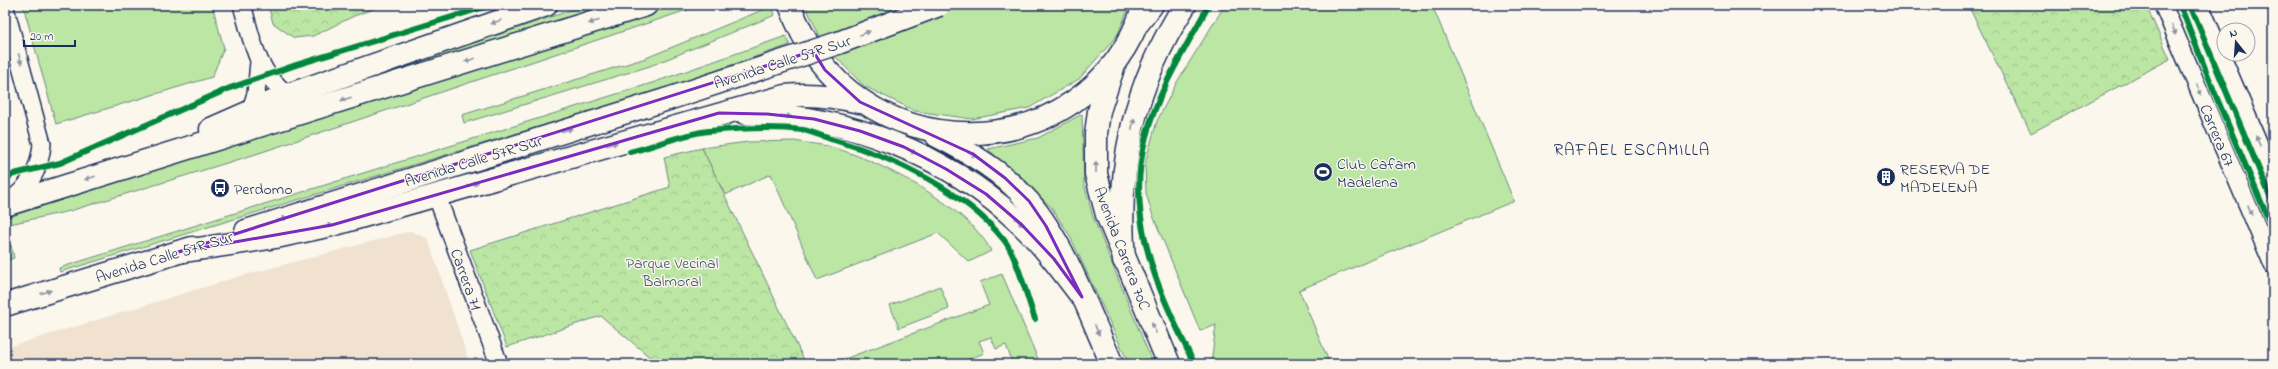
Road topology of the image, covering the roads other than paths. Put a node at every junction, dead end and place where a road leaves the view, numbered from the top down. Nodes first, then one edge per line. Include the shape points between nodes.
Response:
1 (242, 5) edge
2 (546, 5) edge
3 (790, 5) edge
4 (939, 5) edge
5 (1186, 5) edge
6 (2163, 5) edge
7 (2200, 5) edge
8 (5, 8) edge
9 (638, 8) edge
10 (1145, 11) edge
11 (1117, 59) junction
12 (259, 62) junction
13 (288, 95) junction
14 (860, 102) junction
15 (250, 112) junction
16 (719, 113) junction
17 (925, 130) junction
18 (128, 167) junction
19 (2273, 177) edge
20 (436, 194) junction
21 (5, 204) edge
22 (178, 252) junction
23 (1124, 260) junction
24 (2273, 265) edge
25 (1082, 297) junction
26 (5, 304) edge
27 (499, 364) edge
28 (1112, 364) edge
29 (1169, 364) edge

1 - 12 street
2 -> 13 main road
3 - 14 main road via 798,30 825,70
22 -> 4 main road, Avenida Calle 57R Sur, bridge via 838,43
23 -> 5 main road via 1121,198 1129,136 1147,77
6 -> 24 street, Carrera 67
19 -> 7 street
8 -> 21 street via 42,144 41,159 27,185
9 -> 18 main road
10 - 11 main road
11 - 17 main road via 1097,82 1073,101 1046,116 1017,127 987,133 956,134
23 -> 11 main road, Avenida Carrera 70C via 1107,215 1096,174 1099,112
12 - 13 street via 275,85
12 - 15 street
13 - 15 main road
14 - 16 main road via 832,95 804,94 784,96
14 - 17 main road via 881,114
15 - 18 main road
20 -> 16 main road
16 -> 25 main road via 767,114 814,120 860,131 904,147 986,194 1022,225 1054,259
17 -> 25 main road via 979,158 1029,201 1060,250
18 -> 21 main road
22 -> 20 main road via 300,233
20 - 27 street, Carrera 71
26 -> 22 main road, Avenida Calle 57R Sur
29 -> 23 main road, Avenida Carrera 70C
25 -> 28 main road

